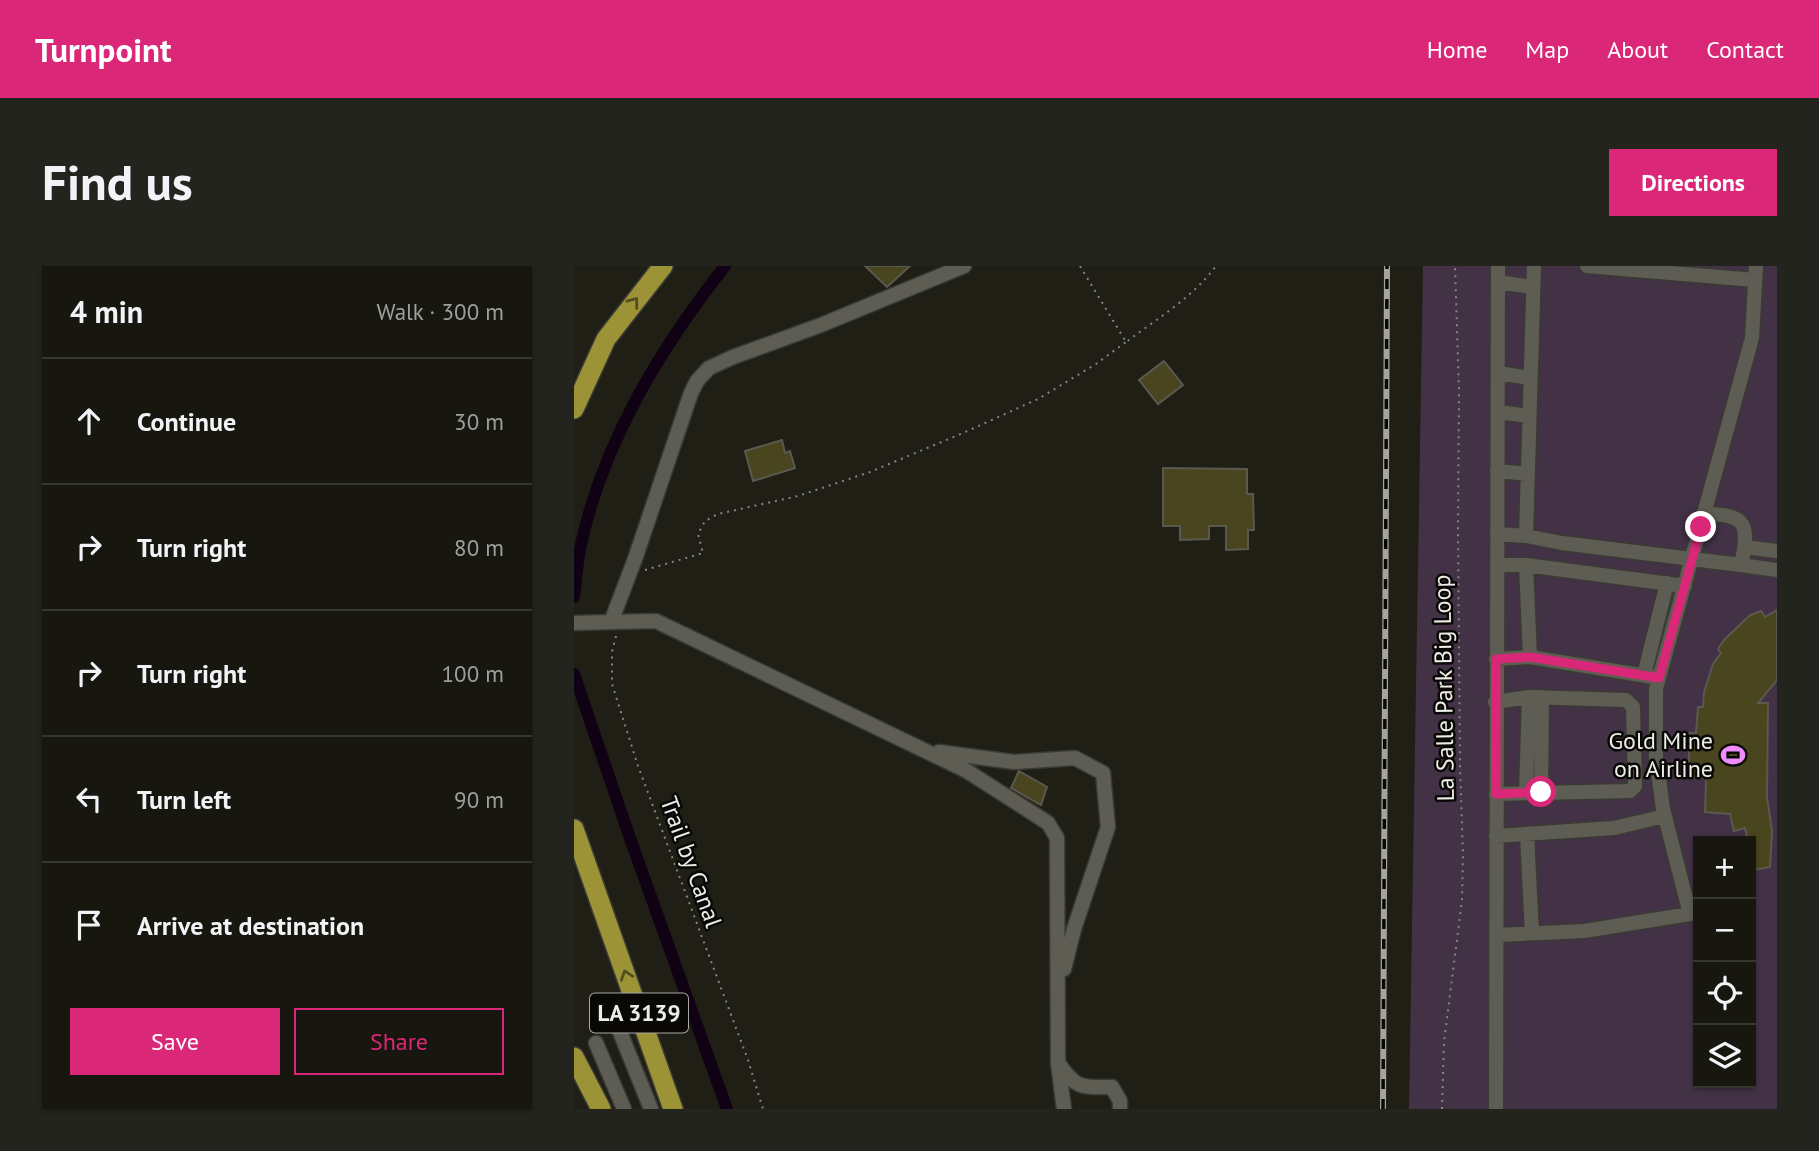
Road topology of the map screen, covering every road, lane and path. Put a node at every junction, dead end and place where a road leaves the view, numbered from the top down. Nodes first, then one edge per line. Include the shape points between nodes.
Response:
1 (663, 266) edge
2 (964, 266) edge
3 (1080, 266) edge
4 (1216, 266) edge
5 (1455, 266) edge
6 (1498, 266) edge
7 (1534, 266) edge
8 (1587, 266) edge
9 (1755, 273) edge
10 (1498, 282) junction
11 (1532, 287) junction
12 (1126, 342) junction
13 (1498, 373) junction
14 (1530, 378) junction
15 (574, 409) edge
16 (1498, 412) junction
17 (1529, 416) junction
18 (1497, 471) junction
19 (1528, 474) junction
20 (1705, 514) junction
21 (1497, 534) junction
22 (1527, 536) junction
23 (1745, 547) junction
24 (1777, 551) edge
25 (1692, 560) junction
26 (1497, 565) junction
27 (1526, 565) junction
28 (1741, 565) junction
29 (1777, 570) edge
30 (631, 571) junction
31 (1667, 583) junction
32 (1685, 586) junction
33 (616, 622) junction
34 (574, 623) edge
35 (1530, 657) junction
36 (1496, 659) junction
37 (1651, 676) junction
38 (1535, 697) junction
39 (1496, 702) junction
40 (919, 748) junction
41 (1534, 763) junction
42 (1541, 792) junction
43 (1526, 793) junction
44 (1496, 794) junction
45 (1665, 816) junction
46 (574, 830) edge
47 (1527, 835) junction
48 (1496, 836) junction
49 (1532, 933) junction
50 (1497, 934) junction
51 (1059, 988) junction
52 (620, 1032) dead end
53 (596, 1043) dead end
54 (574, 1057) edge
55 (1058, 1063) junction
56 (601, 1109) edge
57 (624, 1109) edge
58 (651, 1109) edge
59 (673, 1109) edge
60 (763, 1109) edge
61 (1064, 1109) edge
62 (1120, 1109) edge
63 (1442, 1109) edge
64 (1496, 1109) edge

15 -> 1 highway via 606,339
2 - 30 street via 709,368 691,393
3 - 12 path
4 - 12 path via 1179,302
5 - 63 path, La Salle Park Big Loop via 1464,854 1444,1042
6 - 10 street
7 - 11 street
8 - 9 street
9 - 20 street via 1752,338
10 - 11 street
10 - 13 street
11 - 14 street
12 - 30 path via 1038,399 870,472 798,496 719,514 705,521 698,534 703,553
13 - 14 street
13 - 16 street
14 - 17 street
16 - 17 street
16 - 18 street
17 - 19 street
18 - 19 street
18 - 21 street
19 - 22 street
20 - 23 street via 1739,519 1746,532
20 - 25 street
21 - 22 street
21 - 26 street
22 - 25 street
23 - 24 street
23 - 28 street
25 - 28 street
25 - 32 street
26 - 27 street
26 - 36 street
27 - 31 street
27 - 35 street
28 - 29 street
30 - 33 street
31 - 32 street
31 - 37 street
32 - 37 street
33 - 34 street
33 - 40 street via 656,621
33 - 60 path, Trail by Canal via 612,684
35 - 36 street
35 - 37 street
36 - 39 street
37 - 45 street via 1656,689 1656,757
38 - 39 street
38 - 41 street
38 - 42 street via 1626,700 1633,708 1635,786 1630,791
39 - 44 street
40 - 51 street via 967,771 1048,823 1057,838
40 - 51 street via 1014,762 1075,758 1103,773 1108,827
41 - 42 street
41 - 43 street
42 - 43 street
43 - 44 street
44 - 48 street
45 - 47 street via 1614,828
45 - 49 street via 1690,914 1584,931
59 -> 46 highway, LA 3139
47 - 48 street
47 - 49 street
48 - 50 street
49 - 50 street
50 - 64 street
51 - 55 street
52 - 58 street
53 - 57 street
54 - 56 highway, LA 3139
55 - 61 street
55 - 62 street via 1069,1078 1084,1087 1112,1087

